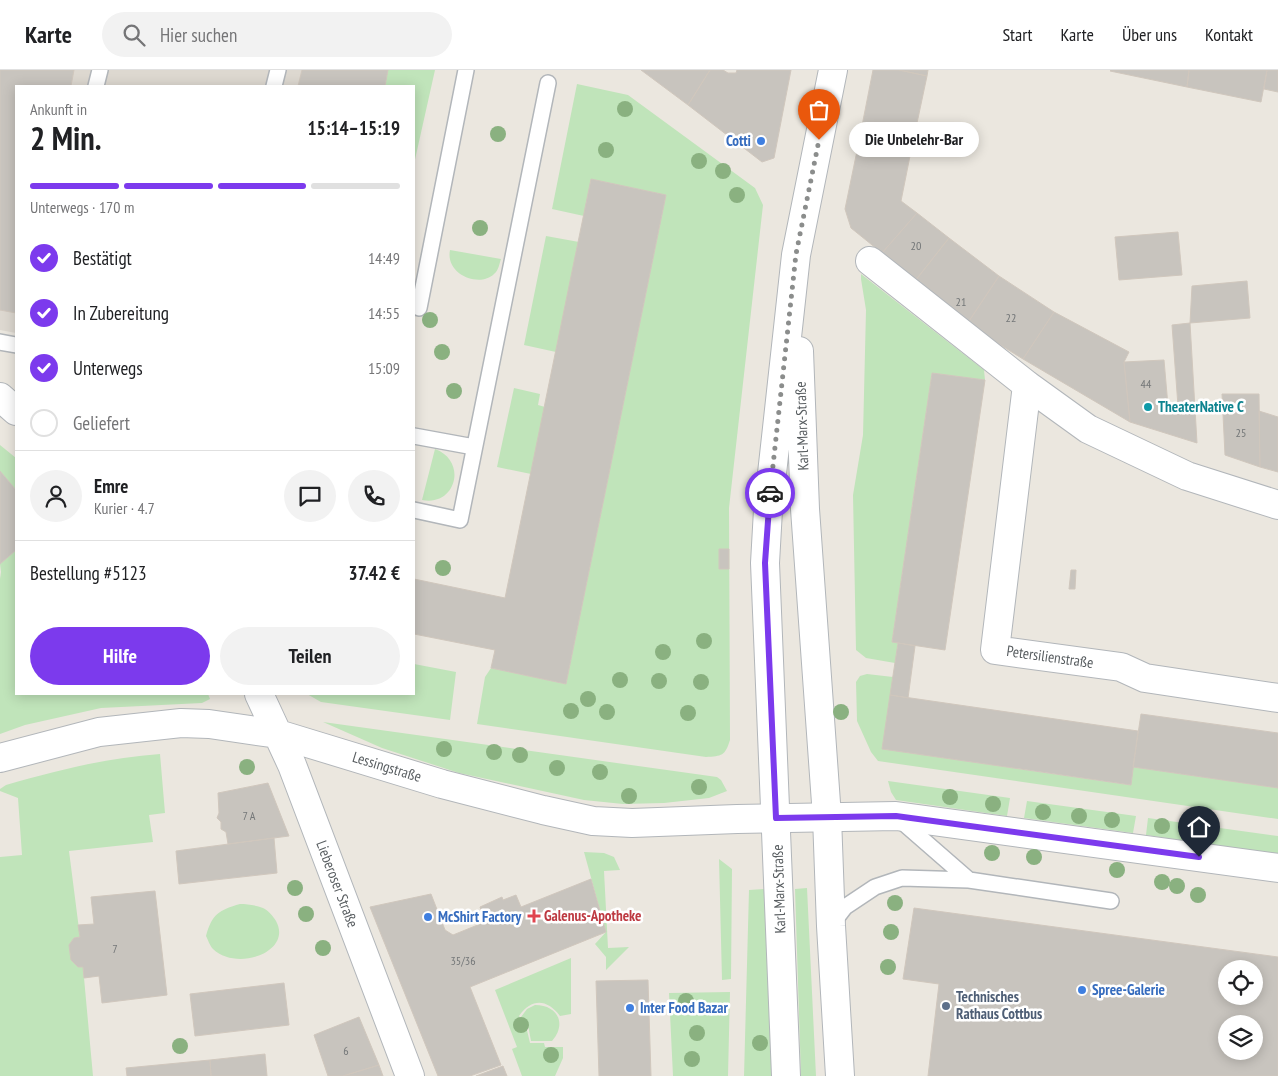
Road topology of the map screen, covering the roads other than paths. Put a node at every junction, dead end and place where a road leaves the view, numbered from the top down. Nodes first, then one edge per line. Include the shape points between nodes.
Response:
1 (100, 70) edge
2 (278, 70) edge
3 (466, 70) edge
4 (833, 70) edge
5 (548, 83) dead end
6 (96, 85) edge
7 (274, 85) edge
8 (796, 254) junction
9 (870, 261) dead end
10 (419, 308) dead end
11 (0, 342) edge
12 (15, 345) edge
13 (1027, 385) junction
14 (0, 397) edge
15 (15, 410) edge
16 (415, 436) edge
17 (474, 447) junction
18 (1278, 506) edge
19 (415, 510) edge
20 (259, 695) edge
21 (1278, 698) edge
22 (278, 734) junction
23 (0, 758) edge
24 (896, 816) junction
25 (827, 817) junction
26 (776, 818) junction
27 (1278, 868) edge
28 (969, 880) junction
29 (1111, 901) dead end
30 (831, 926) junction
31 (410, 1076) edge
32 (786, 1076) edge
33 (840, 1076) edge

1 - 6 lane
2 - 7 lane
3 - 10 lane
4 - 8 street, Karl-Marx-Straße
5 - 17 lane
8 - 25 street, Karl-Marx-Straße via 805,509
8 - 26 street, Karl-Marx-Straße via 765,563
9 - 13 street
11 - 12 lane
13 - 18 street via 1097,434 1187,476
13 - 21 street, Petersilienstraße via 995,650 1121,667 1145,678
14 - 15 street
16 - 17 lane
17 - 19 lane via 460,520
20 - 22 street, Lieberoser Straße
22 - 23 street, Lessingstraße via 209,724 144,726 99,732
22 - 26 street, Lessingstraße via 442,784 594,821 632,823
22 - 31 street, Lieberoser Straße
24 - 25 street, Lessingstraße
24 - 27 street, Lessingstraße
24 - 28 lane
25 - 26 street, Lessingstraße
25 - 30 street, Karl-Marx-Straße
26 - 32 street, Karl-Marx-Straße
28 - 29 lane
28 - 30 lane via 902,878 875,886 845,907
30 - 33 street, Karl-Marx-Straße

